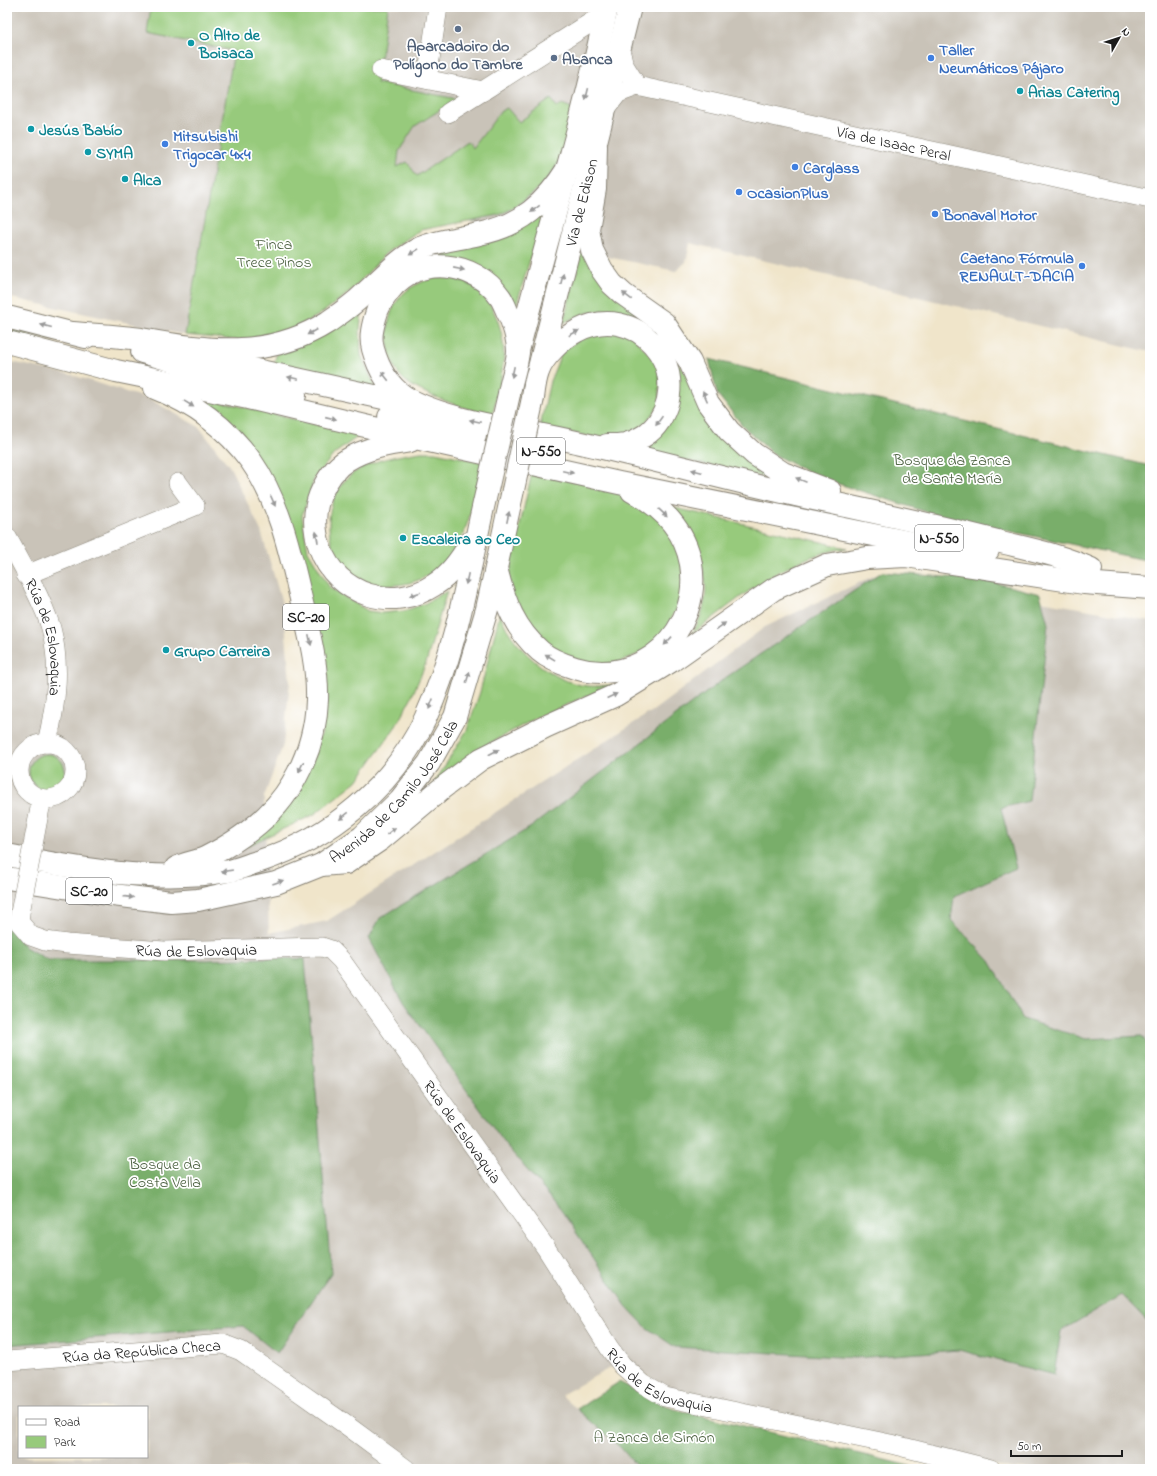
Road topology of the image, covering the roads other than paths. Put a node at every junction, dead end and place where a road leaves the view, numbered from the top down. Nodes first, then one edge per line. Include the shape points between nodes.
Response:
1 (438, 7) edge
2 (630, 7) edge
3 (606, 10) edge
4 (620, 50) junction
5 (381, 70) dead end
6 (426, 80) junction
7 (637, 86) junction
8 (483, 91) junction
9 (603, 112) junction
10 (448, 113) dead end
11 (596, 146) junction
12 (568, 168) junction
13 (1150, 199) edge
14 (7, 317) edge
15 (72, 333) junction
16 (113, 337) junction
17 (7, 342) edge
18 (518, 351) junction
19 (538, 370) junction
20 (116, 371) junction
21 (509, 394) joint
22 (295, 395) junction
23 (532, 398) joint
24 (427, 407) junction
25 (420, 439) junction
26 (596, 446) junction
27 (178, 483) dead end
28 (619, 483) junction
29 (903, 518) junction
30 (478, 528) junction
31 (8, 540) edge
32 (988, 550) junction
33 (496, 569) junction
34 (1091, 569) junction
35 (26, 574) junction
36 (1150, 583) edge
37 (1150, 588) edge
38 (48, 743) junction
39 (41, 804) junction
40 (7, 855) edge
41 (321, 865) junction
42 (166, 876) junction
43 (7, 878) edge
44 (7, 1361) edge
45 (406, 1469) edge
46 (990, 1469) edge

1 - 6 street
2 - 4 main road, Vía de Edison
3 - 8 street
3 -> 12 main road, Vía de Edison
4 - 7 street via 624,65
4 - 9 main road, Vía de Edison
5 - 6 street
6 - 8 street
7 - 9 street via 618,93
7 - 13 street, Vía de Isaac Peral
8 - 10 street
9 - 11 main road, Vía de Edison
19 -> 11 main road, Vía de Edison
29 -> 11 main road via 783,473 754,454 729,431 708,403 690,362 664,324 612,284 592,250 588,229 595,189
12 -> 16 main road via 544,202 525,216 496,230 433,243 419,249 390,269 349,308 308,334 289,342 242,350 204,349
12 - 18 main road, Vía de Edison
15 -> 14 main road
15 - 16 main road
15 - 22 main road
24 -> 16 main road
17 - 20 main road
17 - 22 main road
18 -> 21 main road, Vía de Edison
24 -> 18 main road via 402,396 382,374 375,359 371,340 378,305 407,274 420,268 434,266 467,271 480,278 500,296 512,321
19 - 23 main road, Vía de Edison
19 -> 26 main road via 552,350 567,336 587,326 612,323 633,328 659,350 670,377 666,410 644,437 625,444
20 -> 25 main road via 248,398
20 -> 42 main road, SC-20 via 188,404 220,428 251,461 278,513 287,540 306,617 316,679 317,700 310,745 292,785 249,832 202,859 178,866
21 - 30 main road, Avenida de Camilo José Cela / SC-20, bridge
22 - 32 main road, N-550
33 -> 23 main road, Avenida de Camilo José Cela / SC-20, bridge
26 -> 24 main road via 459,417
25 -> 28 main road
30 -> 25 main road via 463,557 448,574 435,585 404,598 384,599 364,594 346,585 332,572 317,540 315,521 317,503 324,485 333,472 347,460 388,444
29 -> 26 main road
27 - 35 street via 195,506
28 - 32 main road via 913,543
28 -> 33 main road via 645,498 666,515 681,535 689,555 693,577 691,600 683,622 669,642 652,657 631,667 606,673 584,671 561,664 540,651 525,636 508,609
29 - 34 main road via 1069,559
30 -> 42 main road, Avenida de Camilo José Cela / SC-20 via 458,623 440,682 424,720 401,760 368,798 327,830 282,854 230,871
31 - 35 street, Rúa de Eslovaquia
32 - 34 main road, N-550
41 -> 33 main road, Avenida de Camilo José Cela / SC-20 via 362,837 400,800 429,763 455,717 487,609
34 - 36 main road, N-550
35 - 38 street, Rúa de Eslovaquia via 50,627 56,653 57,679
41 -> 37 main road via 346,863 380,840 481,759 616,695 673,660 774,589 827,565 867,558 906,556 1084,583
38 - 39 street via 30,748 19,764 23,786
38 - 39 street via 60,747 71,756 75,774 67,790
39 - 46 street, Rúa de Eslovaquia, bridge via 19,922 30,936 67,944 164,951 322,947 331,950 341,960 546,1248 622,1365 643,1384 665,1397
40 - 42 main road, Avenida de Camilo José Cela / SC-20 via 76,869
43 -> 41 main road, Avenida de Camilo José Cela / SC-20 via 113,896 171,902 198,900 276,884
44 - 45 street, Rúa da República Checa via 223,1344 241,1351

